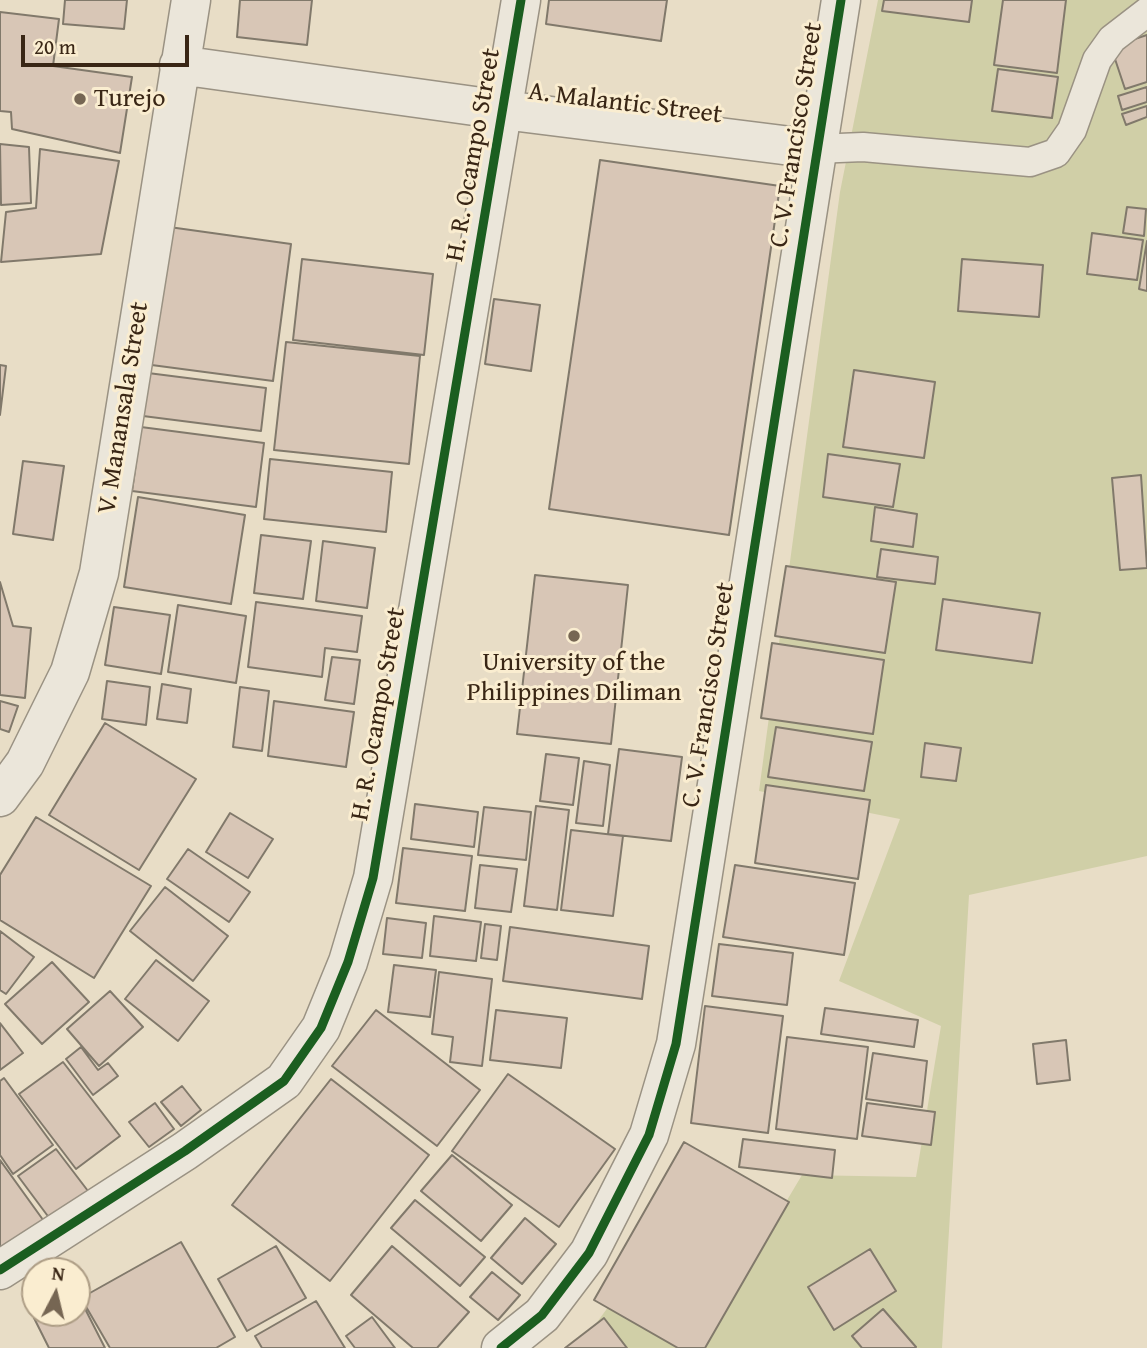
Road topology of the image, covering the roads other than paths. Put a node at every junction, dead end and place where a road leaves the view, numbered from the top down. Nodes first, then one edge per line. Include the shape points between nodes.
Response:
1 (191, 0) edge
2 (522, 0) edge
3 (841, 0) edge
4 (1147, 12) edge
5 (180, 65) junction
6 (503, 110) junction
7 (815, 149) junction
8 (0, 797) edge
9 (0, 1270) edge
10 (501, 1348) edge

1 - 5 street, V. Manansala Street
2 - 6 street, H. R. Ocampo Street
3 - 7 street, C. V. Francisco Street
4 - 7 lane via 1112,39 1097,60 1072,130 1056,153 1030,162 863,147
5 - 6 street, A. Malantic Street
5 - 8 street, V. Manansala Street via 99,573 70,672 25,763
6 - 7 street, A. Malantic Street
6 - 9 street, H. R. Ocampo Street via 373,878 348,962 321,1028 284,1081
7 - 10 street, C. V. Francisco Street via 676,1044 649,1135 589,1253 542,1315

